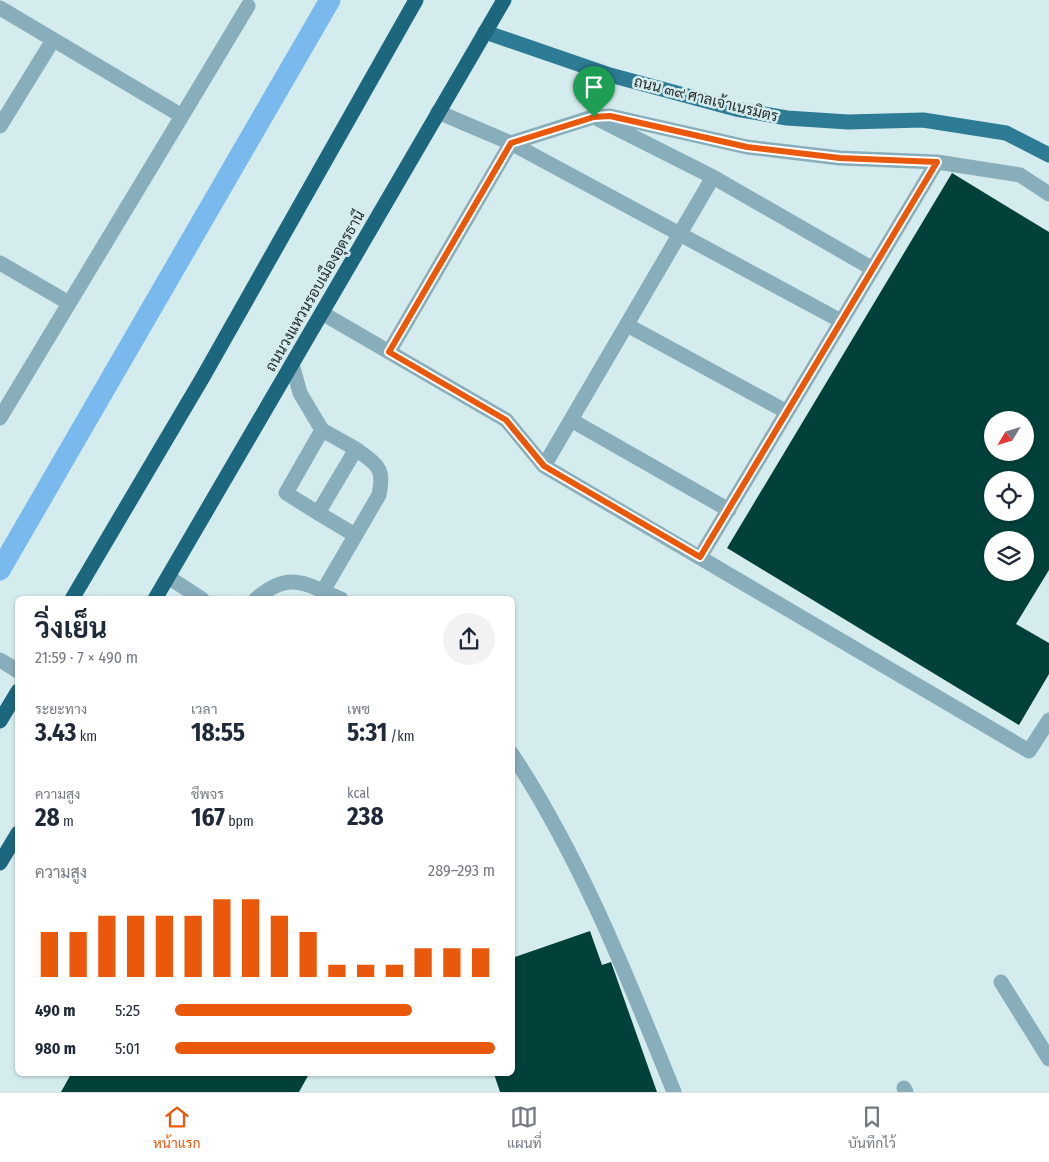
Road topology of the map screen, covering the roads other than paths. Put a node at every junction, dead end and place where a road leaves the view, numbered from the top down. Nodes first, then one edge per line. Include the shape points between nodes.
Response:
1 (416, 0) edge
2 (504, 0) edge
3 (245, 2) edge
4 (0, 8) edge
5 (485, 32) junction
6 (53, 40) junction
7 (438, 112) junction
8 (182, 116) junction
9 (594, 117) junction
10 (0, 126) edge
11 (511, 143) junction
12 (1049, 155) edge
13 (937, 162) junction
14 (713, 177) junction
15 (1049, 194) edge
16 (679, 235) junction
17 (0, 263) edge
18 (873, 269) junction
19 (69, 303) junction
20 (322, 313) junction
21 (841, 322) junction
22 (627, 324) junction
23 (389, 352) junction
24 (292, 364) junction
25 (5, 400) edge
26 (787, 412) junction
27 (0, 418) edge
28 (571, 420) junction
29 (322, 430) junction
30 (356, 449) junction
31 (544, 466) junction
32 (728, 510) junction
33 (318, 512) junction
34 (356, 535) junction
35 (700, 557) junction
36 (168, 577) junction
37 (323, 591) junction
38 (74, 596) edge
39 (157, 596) edge
40 (197, 596) edge
41 (260, 596) edge
42 (334, 596) edge
43 (0, 660) edge
44 (15, 669) edge
45 (15, 696) edge
46 (1049, 720) edge
47 (0, 721) edge
48 (515, 758) edge
49 (15, 838) edge
50 (0, 863) edge
51 (1000, 982) dead end
52 (1049, 1059) edge
53 (674, 1092) edge

1 - 38 highway via 203,377
2 - 5 highway, ถนนวงแหวนรอบเมืองอุดรธานี
3 - 8 street
4 - 6 street
5 - 7 highway, ถนนวงแหวนรอบเมืองอุดรธานี
5 - 12 main road, ถนน ๓๙ ศาลเจ้าเนรมิตร via 610,75 736,109 787,118 848,122 923,120 1006,133
6 - 8 street
6 - 10 street
7 - 11 street
7 - 20 highway, ถนนวงแหวนรอบเมืองอุดรธานี
8 - 19 street
9 - 11 street
9 - 13 street via 610,116 747,147 840,158
9 - 14 street
11 - 16 street
11 - 23 street
13 - 15 street via 1020,175
13 - 18 street
14 - 16 street
14 - 18 street
16 - 21 street
16 - 22 street
17 - 19 street
18 - 21 street
19 - 25 street
20 - 23 street
20 - 24 highway, ถนนวงแหวนรอบเมืองอุดรธานี
21 - 26 street
22 - 26 street
22 - 28 street
23 - 31 street via 506,420
24 - 29 street via 300,394
24 - 36 highway, ถนนวงแหวนรอบเมืองอุดรธานี
25 - 27 street
26 - 32 street
28 - 31 street
28 - 32 street
29 - 30 street
29 - 33 street via 286,493
30 - 33 street
30 - 34 street via 376,464 383,478 379,495
31 - 35 street
32 - 35 street
33 - 34 street
34 - 37 street
35 - 46 street via 1029,751
36 - 39 highway, ถนนวงแหวนรอบเมืองอุดรธานี
36 - 40 street
37 - 41 street via 299,582 283,582
37 - 42 street
43 - 44 street
45 - 47 highway
48 - 53 street via 531,782 605,927
49 - 50 highway
51 - 52 street

